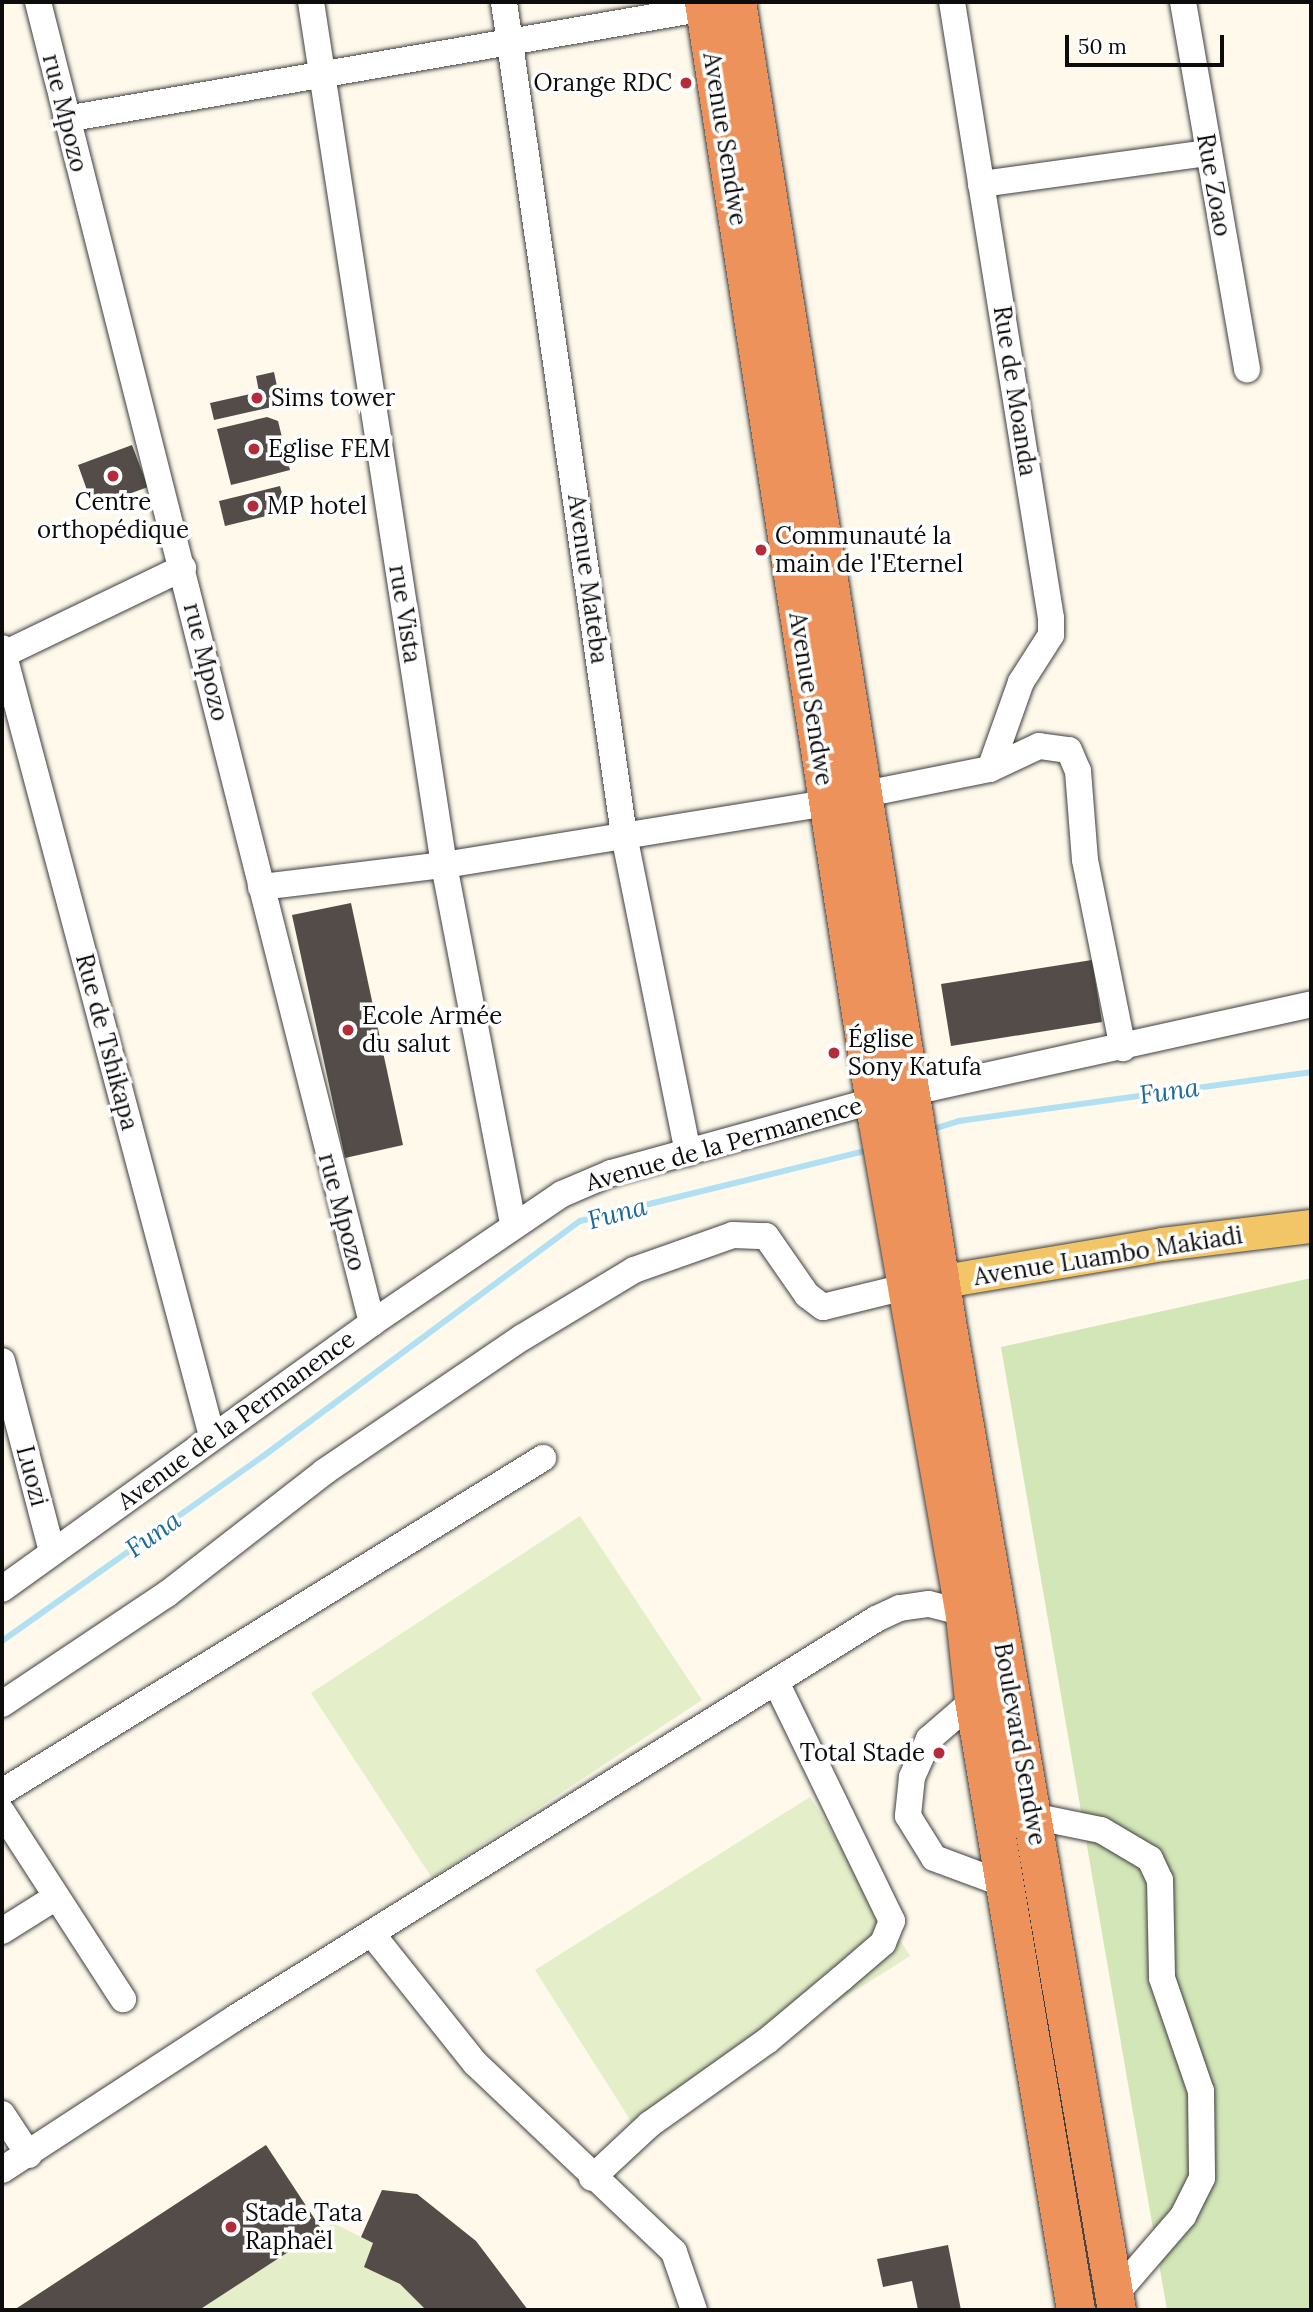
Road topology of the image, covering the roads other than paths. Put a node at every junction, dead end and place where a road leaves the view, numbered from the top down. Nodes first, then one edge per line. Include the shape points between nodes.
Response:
1 (38, 2) edge
2 (311, 2) edge
3 (504, 2) edge
4 (952, 2) edge
5 (1183, 2) edge
6 (725, 3) edge
7 (510, 44) junction
8 (321, 75) junction
9 (66, 119) junction
10 (1208, 153) junction
11 (981, 184) junction
12 (1247, 369) dead end
13 (183, 568) junction
14 (2, 652) edge
15 (990, 769) junction
16 (865, 794) junction
17 (827, 803) junction
18 (624, 835) junction
19 (444, 865) junction
20 (261, 887) junction
21 (1311, 1004) edge
22 (1123, 1048) junction
23 (914, 1106) junction
24 (877, 1112) junction
25 (688, 1153) junction
26 (907, 1183) junction
27 (513, 1223) junction
28 (1311, 1226) edge
29 (923, 1284) junction
30 (372, 1323) junction
31 (2, 1361) edge
32 (212, 1436) junction
33 (543, 1458) dead end
34 (52, 1551) junction
35 (2, 1589) edge
36 (981, 1615) junction
37 (776, 1682) junction
38 (974, 1700) junction
39 (2, 1704) edge
40 (2, 1792) edge
41 (2, 1812) edge
42 (1032, 1816) junction
43 (1004, 1884) junction
44 (56, 1897) junction
45 (2, 1931) edge
46 (372, 1934) junction
47 (123, 1999) dead end
48 (2, 2114) edge
49 (29, 2155) junction
50 (2, 2170) edge
51 (592, 2178) junction
52 (1115, 2303) edge
53 (694, 2310) edge
54 (1076, 2310) edge

1 - 9 street, rue Mpozo
2 - 8 street, rue Vista
3 - 7 street, Avenue Mateba
4 - 11 street, Rue de Moanda
5 - 10 street, Rue Zoao
6 - 7 street
6 - 16 highway, Avenue Sendwe
6 - 17 highway, Avenue Sendwe
7 - 8 street
7 - 18 street, Avenue Mateba
8 - 9 street
8 - 19 street, rue Vista
9 - 13 street, rue Mpozo
10 - 11 street
10 - 12 street, Rue Zoao
11 - 15 street, Rue de Moanda via 1051,618 1051,635 1021,682
13 - 14 street
13 - 20 street, rue Mpozo
14 - 32 street, Rue de Tshikapa
15 - 16 street
15 - 22 street via 1039,746 1069,750 1078,771 1085,860
16 - 23 highway, Avenue Sendwe
17 - 18 street
17 - 24 highway, Avenue Sendwe
18 - 19 street
18 - 25 street, Avenue Mateba
19 - 20 street
19 - 27 street, rue Vista
20 - 30 street, rue Mpozo
21 - 22 street, Avenue de la Permanence
22 - 23 street, Avenue de la Permanence
23 - 24 street, Avenue de la Permanence
23 - 26 highway, Avenue Sendwe
24 - 25 street, Avenue de la Permanence
24 - 26 highway, Avenue Sendwe
25 - 27 street, Avenue de la Permanence via 611,1173 562,1194
26 - 29 highway, Boulevard Sendwe
27 - 30 street, Avenue de la Permanence
28 - 29 main road, Avenue Luambo Makiadi via 1162,1244
29 - 36 highway, Boulevard Sendwe
29 - 39 street via 823,1307 807,1294 766,1236 733,1236 634,1270 523,1337 324,1472 167,1594
30 - 32 street, Avenue de la Permanence
31 - 34 street, Luozi
32 - 34 street, Avenue de la Permanence
33 - 40 street
34 - 35 street, Avenue de la Permanence
36 - 37 street via 929,1604 900,1608
36 - 38 highway, Boulevard Sendwe
36 - 42 highway, Boulevard Sendwe
37 - 46 street
37 - 51 street via 892,1922 883,1943 841,1979 767,2041 650,2124
38 - 43 highway, Boulevard Sendwe
38 - 43 street via 929,1740 912,1777 908,1816 934,1858
41 - 44 street
42 - 52 highway, Boulevard Sendwe
42 - 52 street via 1101,1830 1150,1859 1160,1880 1162,1978 1201,2091 1202,2178 1183,2216
43 - 54 highway, Boulevard Sendwe
44 - 45 street
44 - 47 street
46 - 49 street via 223,2025
46 - 51 street via 475,2063
48 - 49 street
49 - 50 street
51 - 53 street via 674,2252

